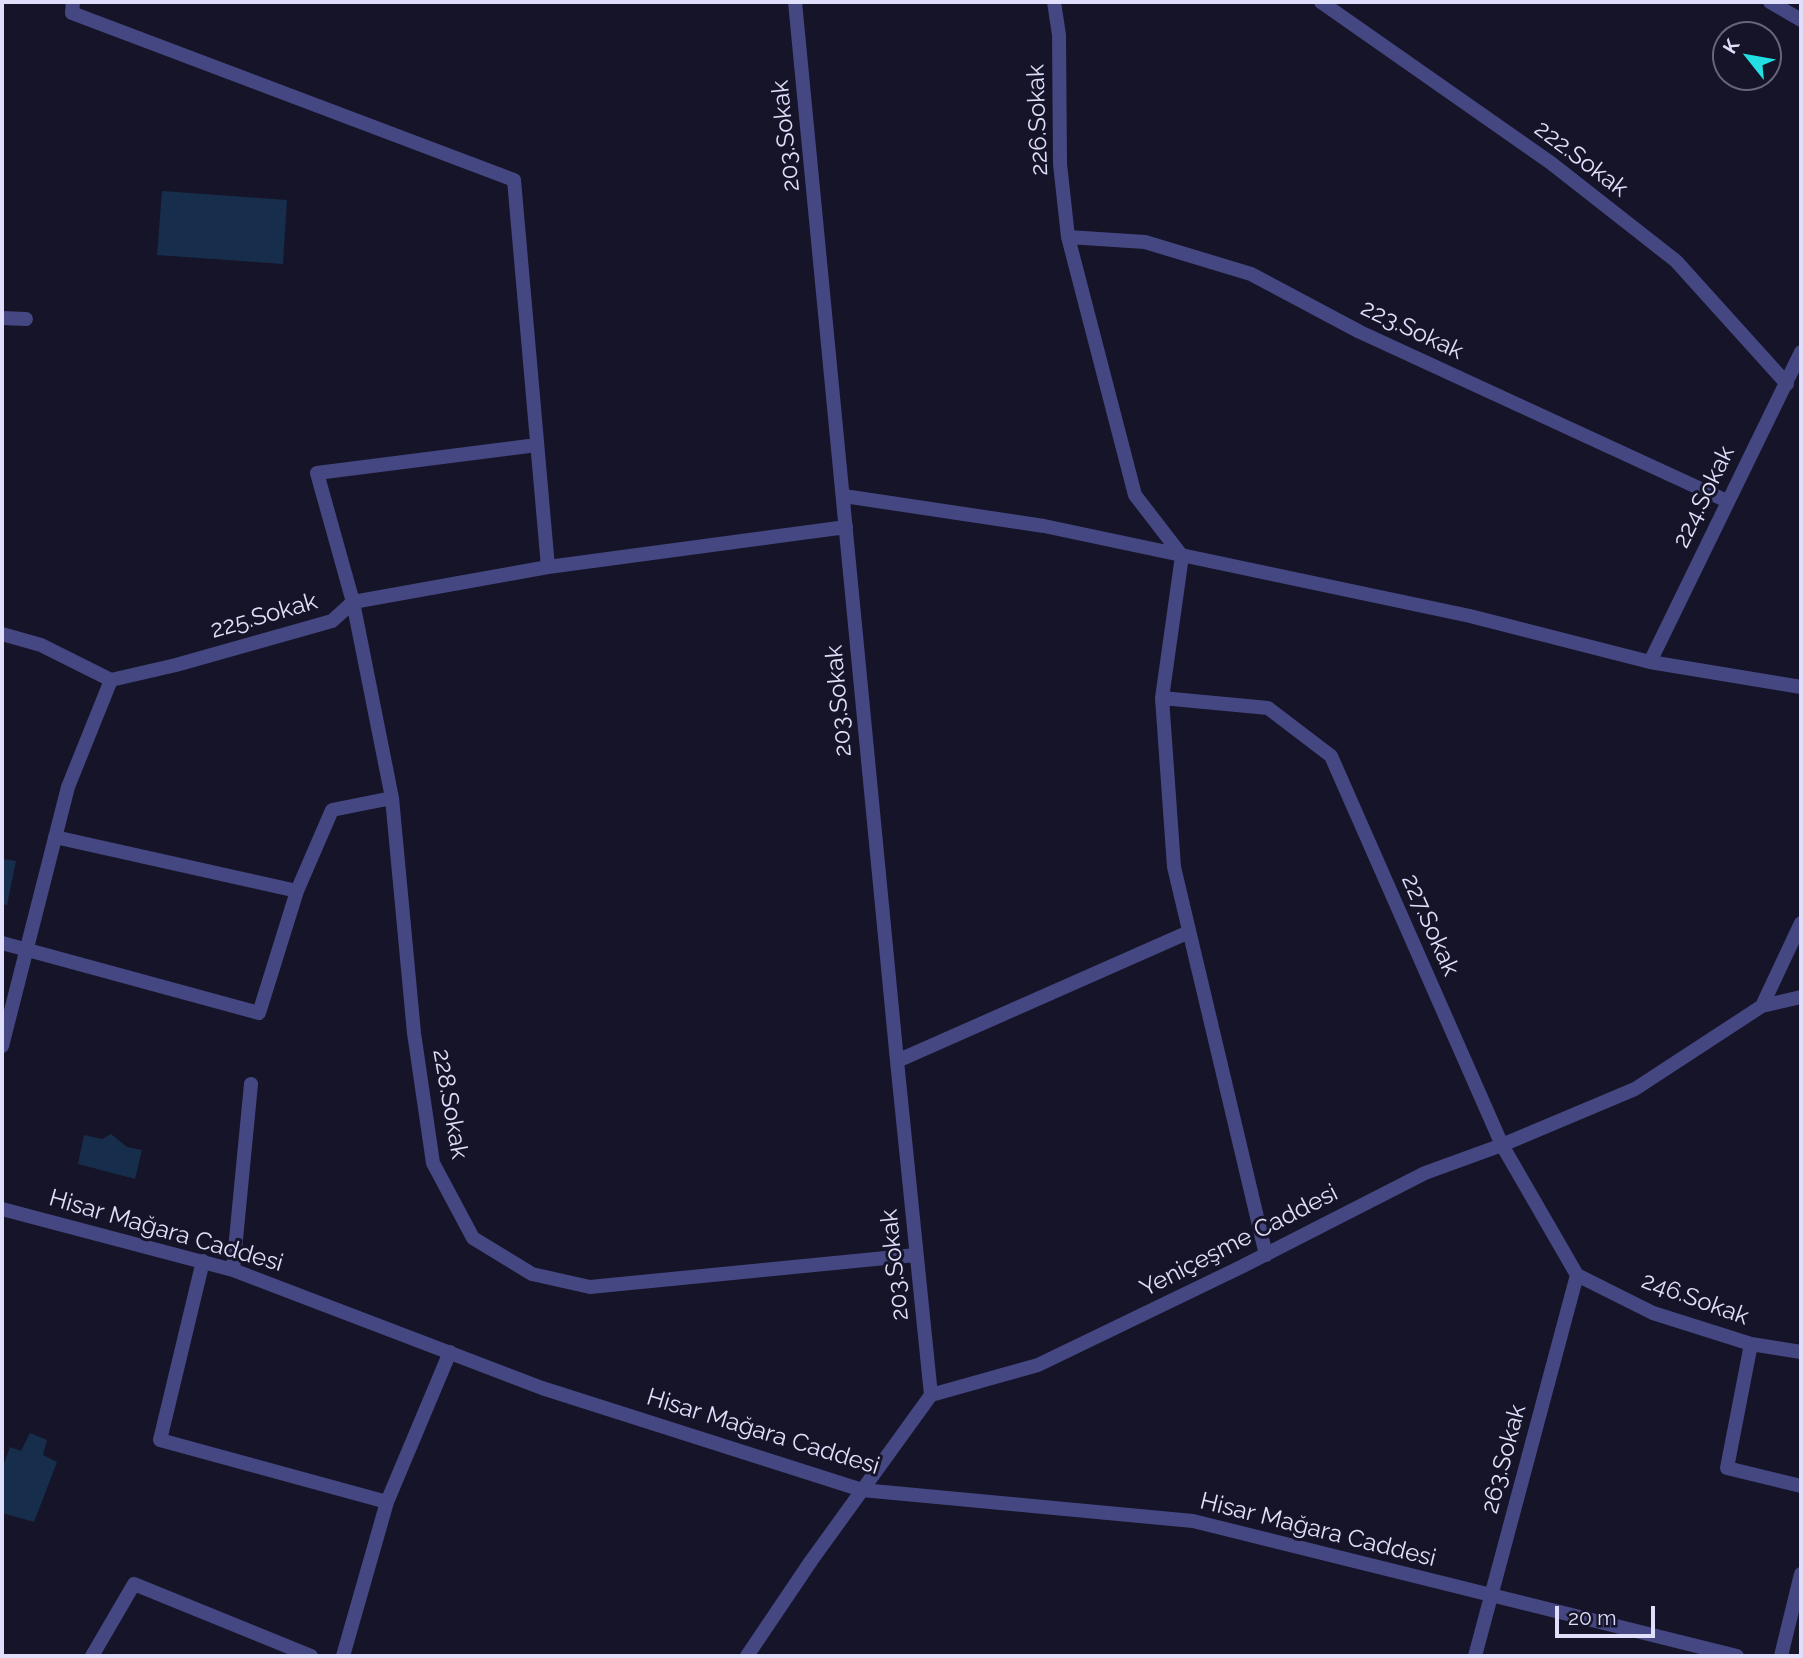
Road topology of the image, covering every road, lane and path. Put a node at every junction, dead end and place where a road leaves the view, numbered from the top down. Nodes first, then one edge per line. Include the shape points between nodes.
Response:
1 (73, 2) edge
2 (795, 2) edge
3 (1054, 2) edge
4 (1321, 2) edge
5 (1770, 2) edge
6 (1801, 20) edge
7 (1068, 237) junction
8 (2, 318) edge
9 (26, 319) dead end
10 (1801, 352) edge
11 (1787, 384) junction
12 (537, 444) junction
13 (844, 496) junction
14 (1727, 501) junction
15 (846, 527) junction
16 (1182, 556) junction
17 (548, 567) junction
18 (353, 603) junction
19 (2, 634) edge
20 (1650, 662) junction
21 (111, 680) junction
22 (1801, 687) edge
23 (1162, 698) junction
24 (392, 798) junction
25 (55, 837) junction
26 (297, 891) junction
27 (1801, 923) edge
28 (1189, 932) junction
29 (2, 943) edge
30 (28, 949) junction
31 (1801, 997) edge
32 (1762, 1006) junction
33 (2, 1046) edge
34 (897, 1061) junction
35 (251, 1084) dead end
36 (1502, 1144) junction
37 (2, 1209) edge
38 (916, 1255) junction
39 (1266, 1255) junction
40 (203, 1261) junction
41 (233, 1270) junction
42 (1577, 1275) junction
43 (1751, 1344) junction
44 (450, 1352) junction
45 (1801, 1352) edge
46 (931, 1395) junction
47 (1801, 1486) edge
48 (862, 1490) junction
49 (387, 1502) junction
50 (1801, 1574) edge
51 (1490, 1596) junction
52 (92, 1656) edge
53 (311, 1656) edge
54 (343, 1656) edge
55 (747, 1656) edge
56 (1475, 1656) edge
57 (1737, 1656) edge
58 (1781, 1656) edge

1 - 12 street via 72,13 514,180
2 - 13 street, 203.Sokak
3 - 7 street, 226.Sokak via 1059,35 1060,164
4 - 11 street, 222.Sokak via 1551,163 1676,261
5 - 6 street
7 - 14 street, 223.Sokak via 1145,242 1251,274 1360,332
7 - 16 street, 226.Sokak via 1135,495
8 - 9 street
10 - 11 street, 224.Sokak
11 - 14 street, 224.Sokak
12 - 17 street
12 - 18 street, 228.Sokak via 317,473
13 - 15 street, 203.Sokak
13 - 16 street via 1044,526
14 - 20 street, 224.Sokak
15 - 17 street, 225.Sokak
15 - 34 street, 203.Sokak
16 - 20 street via 1470,616
16 - 23 street
17 - 18 street, 225.Sokak
18 - 21 street, 225.Sokak via 332,621
18 - 24 street, 228.Sokak
19 - 21 street via 41,645
20 - 22 street
21 - 25 street via 68,787
23 - 28 street via 1174,867
23 - 36 street, 227.Sokak via 1268,708 1331,756
24 - 26 street via 332,810
24 - 38 street, 228.Sokak via 414,1033 433,1163 473,1238 532,1274 590,1287
25 - 26 street
25 - 30 street
26 - 30 street via 260,1013
27 - 32 street
28 - 34 street
28 - 39 street
29 - 30 street
30 - 33 street
31 - 32 street
32 - 36 street, Yeniçeşme Caddesi via 1635,1089
34 - 38 street, 203.Sokak
35 - 41 street
36 - 39 street, Yeniçeşme Caddesi via 1425,1173
36 - 42 street, 227.Sokak
37 - 40 street, Hisar Mağara Caddesi
38 - 46 street, 203.Sokak
39 - 46 street, Yeniçeşme Caddesi via 1038,1365
40 - 41 street, Hisar Mağara Caddesi
40 - 49 street via 160,1440
41 - 44 street, Hisar Mağara Caddesi
42 - 43 street, 246.Sokak via 1653,1313
42 - 51 street, 263.Sokak
43 - 45 street, 246.Sokak
43 - 47 street via 1727,1468
44 - 48 street, Hisar Mağara Caddesi via 542,1388
44 - 49 street
46 - 48 street
48 - 51 street, Hisar Mağara Caddesi via 1193,1521
48 - 55 street
49 - 54 street
50 - 58 street
51 - 56 street, 263.Sokak
51 - 57 street, Hisar Mağara Caddesi
52 - 53 street via 134,1584

